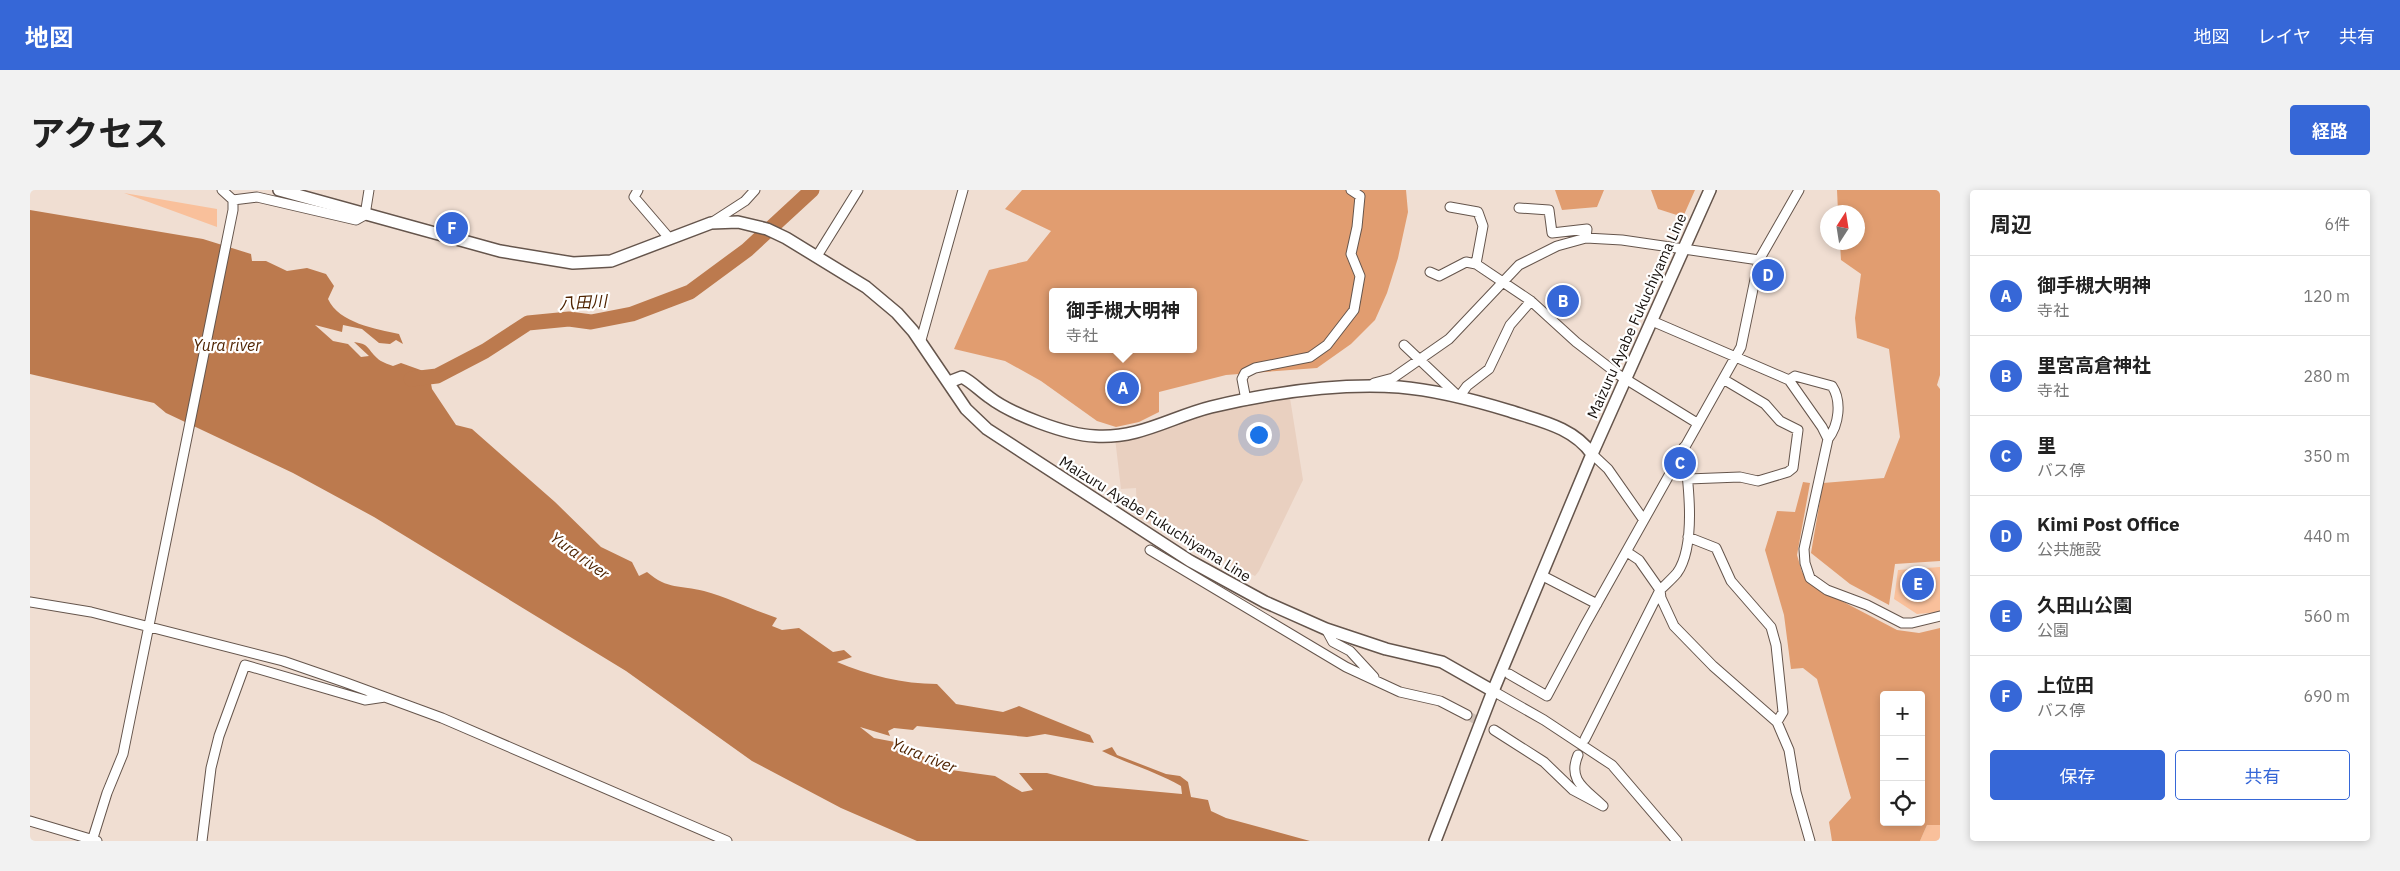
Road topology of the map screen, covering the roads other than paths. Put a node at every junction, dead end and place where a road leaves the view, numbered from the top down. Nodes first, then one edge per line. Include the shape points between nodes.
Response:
1 (222, 190) edge
2 (278, 190) edge
3 (369, 190) edge
4 (638, 190) edge
5 (755, 190) edge
6 (858, 190) edge
7 (963, 190) edge
8 (1351, 190) edge
9 (1710, 190) edge
10 (1799, 190) edge
11 (233, 200) junction
12 (1450, 207) dead end
13 (1519, 208) dead end
14 (365, 215) junction
15 (716, 222) junction
16 (1586, 238) junction
17 (670, 239) junction
18 (1684, 248) junction
19 (817, 256) junction
20 (1759, 260) junction
21 (1476, 264) junction
22 (1430, 272) dead end
23 (1502, 283) junction
24 (1531, 301) junction
25 (1652, 321) junction
26 (921, 340) junction
27 (1404, 345) dead end
28 (1735, 358) junction
29 (1421, 360) junction
30 (1626, 379) junction
31 (1723, 379) junction
32 (1789, 380) junction
33 (949, 382) junction
34 (1364, 386) junction
35 (1459, 397) junction
36 (1246, 400) junction
37 (1697, 423) junction
38 (1828, 439) junction
39 (1684, 446) junction
40 (1592, 454) junction
41 (1688, 479) junction
42 (1644, 520) junction
43 (1688, 537) junction
44 (1150, 550) dead end
45 (1627, 552) junction
46 (1541, 575) junction
47 (1660, 590) junction
48 (30, 602) edge
49 (1597, 604) junction
50 (1940, 616) edge
51 (150, 626) junction
52 (1326, 629) junction
53 (1509, 674) dead end
54 (1378, 682) junction
55 (1493, 691) junction
56 (385, 697) junction
57 (1467, 715) tunnel mouth
58 (1777, 722) junction
59 (1494, 730) tunnel mouth
60 (1585, 740) dead end
61 (1578, 755) dead end
62 (30, 821) edge
63 (94, 840) edge
64 (202, 841) edge
65 (727, 841) edge
66 (1435, 841) edge
67 (1677, 841) edge
68 (1810, 841) edge

1 - 11 street
2 - 14 main road, Maizuru Ayabe Fukuchiyama Line
3 - 14 street
4 - 17 street via 634,197
5 - 15 street
6 - 19 street
7 - 26 street
8 - 36 street via 1360,196 1351,254 1360,276 1354,310 1327,345 1310,357 1245,373 1242,379
9 - 18 main road, Maizuru Ayabe Fukuchiyama Line
10 - 20 street
11 - 14 street via 257,197 356,220
11 - 51 street
12 - 21 street via 1478,212 1483,226
13 - 16 street via 1549,210 1552,233 1587,229
14 - 17 main road, Maizuru Ayabe Fukuchiyama Line via 500,251 573,263 611,261
15 - 17 main road, Maizuru Ayabe Fukuchiyama Line
15 - 19 main road, Maizuru Ayabe Fukuchiyama Line via 767,228
16 - 18 street
16 - 23 street via 1557,246 1519,265
18 - 20 street
18 - 25 main road, Maizuru Ayabe Fukuchiyama Line
19 - 26 main road, Maizuru Ayabe Fukuchiyama Line via 866,287 897,313
20 - 28 street via 1748,322
21 - 22 street via 1466,262 1439,276
21 - 23 street
23 - 24 street
23 - 29 street via 1449,339
24 - 30 street via 1576,342
24 - 35 street via 1510,325 1489,369 1467,386
25 - 28 street
25 - 30 main road, Maizuru Ayabe Fukuchiyama Line
26 - 33 main road, Maizuru Ayabe Fukuchiyama Line
27 - 29 street
28 - 31 street
28 - 32 street
29 - 34 street via 1393,378
29 - 35 street
30 - 37 street
30 - 40 main road, Maizuru Ayabe Fukuchiyama Line
31 - 37 street
31 - 41 street via 1765,404 1780,421 1798,430 1793,468 1758,481 1740,477
32 - 38 street
32 - 38 street via 1794,376 1832,386 1838,395 1833,433
33 - 36 main road, Maizuru Ayabe Fukuchiyama Line via 962,376 990,398 1020,414 1054,427 1094,436 1130,434 1210,407
33 - 52 main road, Maizuru Ayabe Fukuchiyama Line via 966,409 987,429 1024,455 1190,561 1264,602
34 - 35 main road, Maizuru Ayabe Fukuchiyama Line via 1417,389
34 - 36 main road, Maizuru Ayabe Fukuchiyama Line
35 - 40 main road, Maizuru Ayabe Fukuchiyama Line via 1570,433
37 - 39 street
38 - 50 street via 1804,550 1810,578 1827,590 1902,623
39 - 41 street
39 - 42 street
40 - 42 street via 1608,468
40 - 46 main road, Maizuru Ayabe Fukuchiyama Line
41 - 43 street
42 - 45 street
43 - 47 street via 1682,563
43 - 58 street via 1716,548 1730,581 1771,627 1776,645 1782,712
44 - 54 street via 1346,667
45 - 47 street via 1639,560
45 - 49 street
46 - 49 street
46 - 55 main road, Maizuru Ayabe Fukuchiyama Line
47 - 58 street via 1674,626 1712,666
47 - 60 street
48 - 51 street
49 - 53 street via 1547,696
51 - 56 street via 283,661
51 - 63 street via 123,754 106,793
52 - 54 street via 1333,642 1350,651
52 - 55 main road, Maizuru Ayabe Fukuchiyama Line via 1386,649 1442,662
54 - 57 street via 1400,692 1440,702
55 - 66 main road
55 - 67 street via 1544,720 1612,766
56 - 64 street via 365,700 245,665 211,768
56 - 65 street via 442,718
58 - 68 street via 1789,750 1796,792
59 - 61 street via 1544,762 1573,790 1603,806 1575,778 1573,768
62 - 63 street

